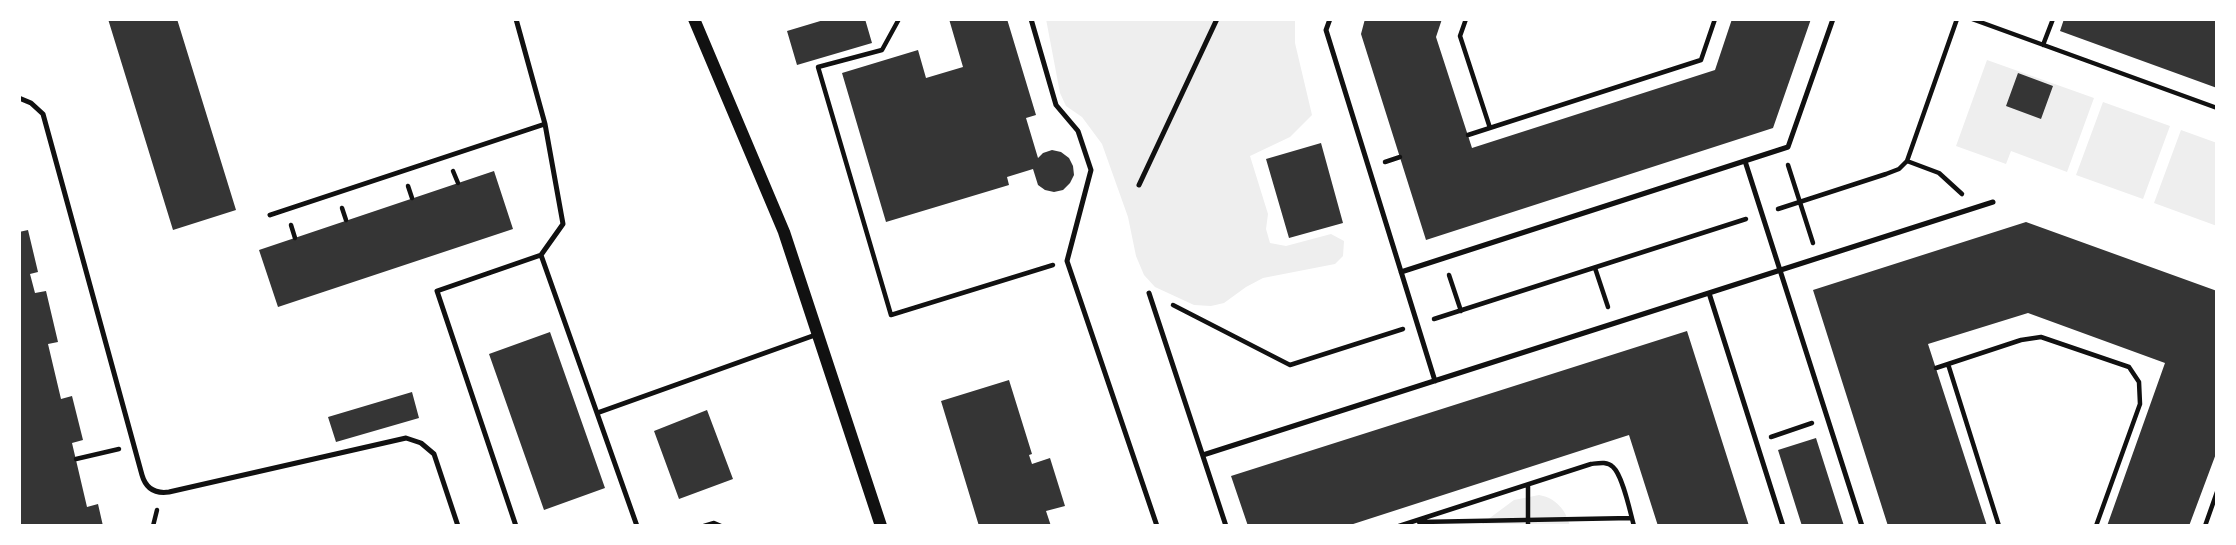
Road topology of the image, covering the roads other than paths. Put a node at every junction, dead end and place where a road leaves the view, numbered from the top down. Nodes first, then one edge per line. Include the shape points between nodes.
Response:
1 (516, 19) edge
2 (694, 19) edge
3 (1031, 19) edge
4 (1217, 19) edge
5 (1330, 19) edge
6 (1833, 19) edge
7 (19, 98) edge
8 (545, 124) junction
9 (1745, 162) junction
10 (1139, 185) dead end
11 (1993, 202) dead end
12 (270, 215) dead end
13 (541, 255) junction
14 (1780, 270) junction
15 (1401, 272) junction
16 (1149, 293) road end
17 (1709, 293) junction
18 (818, 334) junction
19 (1435, 381) junction
20 (597, 413) junction
21 (1203, 455) junction
22 (458, 526) edge
23 (516, 526) edge
24 (637, 526) edge
25 (881, 526) edge
26 (1157, 526) edge
27 (1226, 526) edge
28 (1783, 526) edge
29 (1862, 526) edge

1 - 8 lane
2 - 18 street via 784,232
3 - 26 lane via 1056,105 1078,131 1091,170 1067,261
4 - 10 lane
5 - 15 lane via 1326,30
6 - 9 lane via 1791,142 1783,150
7 - 22 lane via 43,114 144,483 161,493 396,439 415,440 434,454
8 - 12 lane
8 - 13 lane via 564,224
9 - 14 lane
9 - 15 lane
11 - 14 lane
13 - 20 lane
13 - 23 lane via 437,291
14 - 17 lane
14 - 29 lane
15 - 19 lane
16 - 21 lane
17 - 19 lane
17 - 28 lane
18 - 20 lane
18 - 25 street
19 - 21 lane
20 - 24 lane
21 - 27 lane

